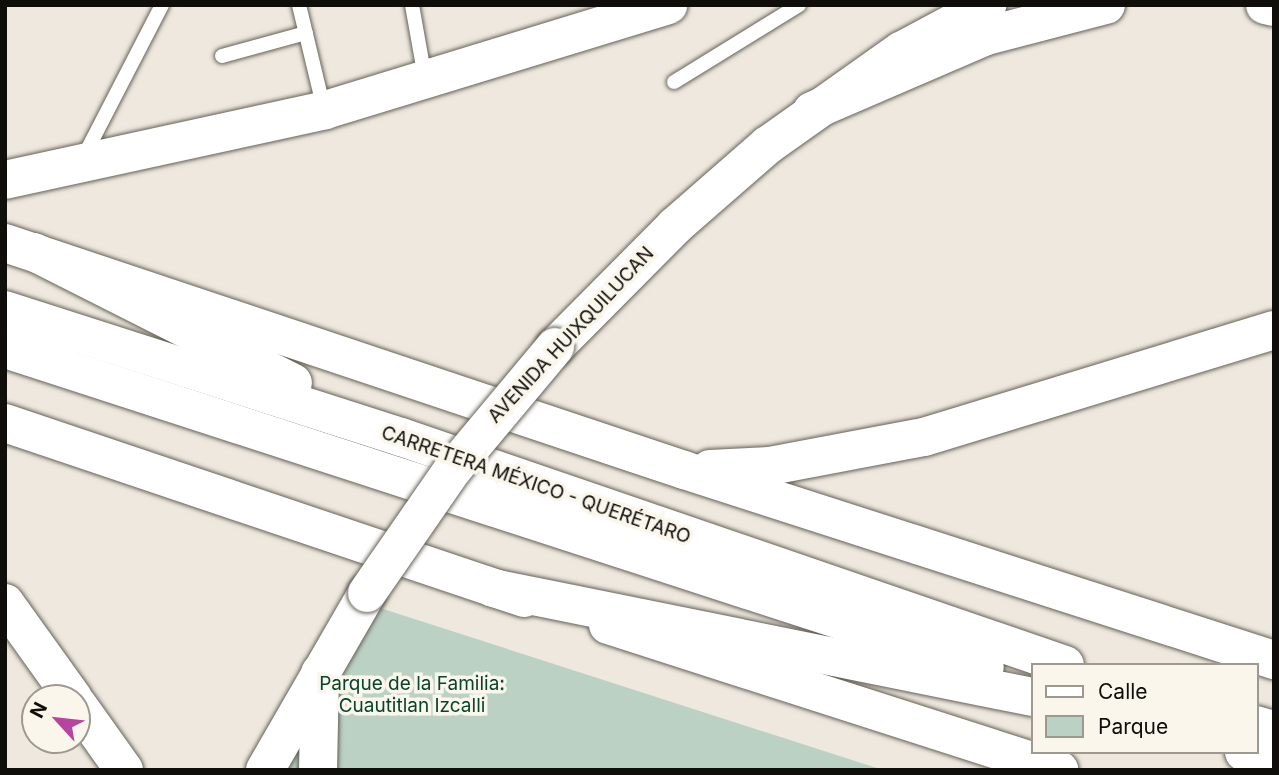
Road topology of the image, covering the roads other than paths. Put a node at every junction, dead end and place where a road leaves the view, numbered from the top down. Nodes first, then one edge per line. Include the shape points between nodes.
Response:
1 (162, 5) edge
2 (299, 5) edge
3 (412, 5) edge
4 (668, 5) edge
5 (799, 5) edge
6 (987, 5) edge
7 (1106, 5) edge
8 (1265, 5) edge
9 (1274, 7) edge
10 (306, 33) junction
11 (222, 56) dead end
12 (426, 79) junction
13 (674, 82) dead end
14 (325, 110) junction
15 (812, 111) junction
16 (81, 162) junction
17 (5, 180) edge
18 (20, 247) edge
19 (5, 310) edge
20 (1274, 330) edge
21 (5, 349) edge
22 (5, 423) edge
23 (401, 437) junction
24 (684, 470) junction
25 (493, 588) junction
26 (5, 603) edge
27 (1274, 660) edge
28 (1059, 663) edge
29 (320, 673) junction
30 (1030, 681) edge
31 (63, 684) edge
32 (1030, 696) edge
33 (91, 724) edge
34 (1250, 754) edge
35 (1274, 762) edge
36 (124, 770) edge
37 (265, 770) edge
38 (318, 770) edge
39 (1059, 770) edge

1 - 16 lane
2 - 10 lane
3 - 12 lane
4 - 12 main road
5 - 13 lane
6 - 15 main road, AVENIDA HUIXQUILUCAN via 901,51
7 - 15 main road via 1053,15 986,36
8 - 9 main road
10 - 11 lane
10 - 14 lane
12 - 14 main road
14 - 16 main road
15 - 29 main road, AVENIDA HUIXQUILUCAN, bridge via 675,226 555,346 453,469 367,593
16 - 17 main road
18 - 23 main road
18 - 24 main road
19 - 23 main road, CARRETERA MÉXICO - QUERÉTARO
20 - 24 main road via 924,437 770,466
21 - 30 main road, CARRETERA MÉXICO - QUERÉTARO
22 - 25 main road
23 - 28 main road, CARRETERA MÉXICO - QUERÉTARO
24 - 27 main road
25 - 32 main road
25 - 39 main road
26 - 31 main road
29 - 37 main road, AVENIDA HUIXQUILUCAN
29 - 38 main road
33 - 36 main road
34 - 35 main road

